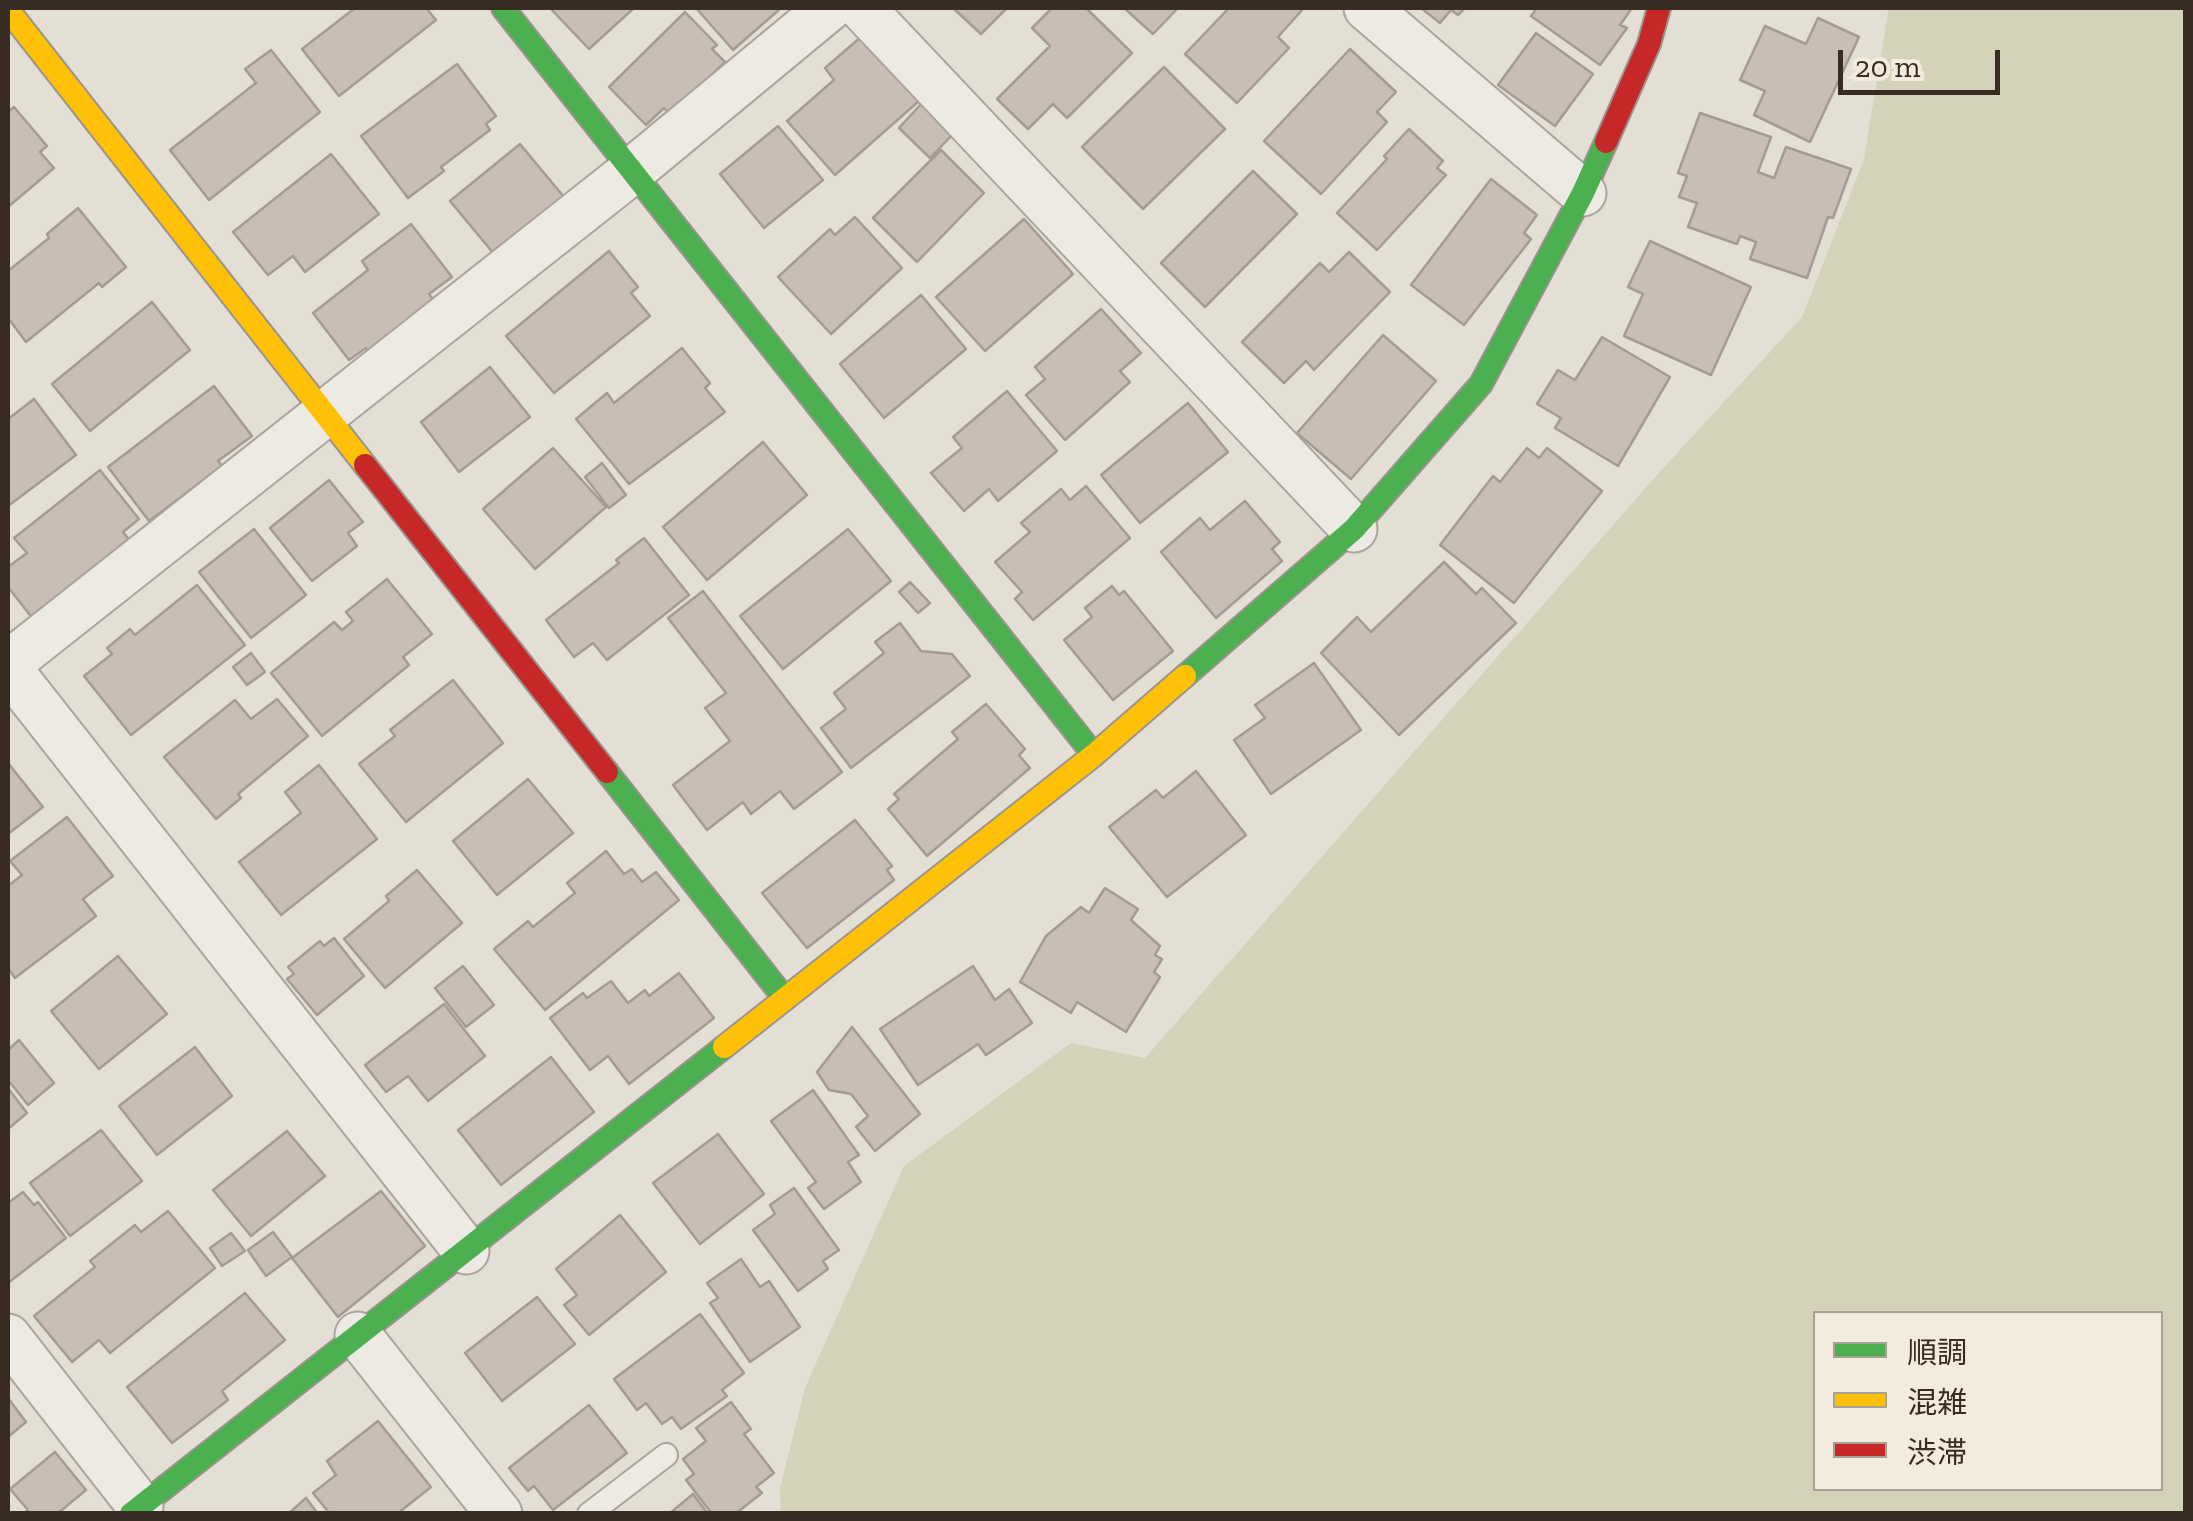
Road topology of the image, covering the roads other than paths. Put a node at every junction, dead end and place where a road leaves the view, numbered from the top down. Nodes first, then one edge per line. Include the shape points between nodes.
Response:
1 (503, 8) edge
2 (829, 8) edge
3 (862, 8) edge
4 (1367, 8) edge
5 (1659, 8) edge
6 (8, 10) edge
7 (632, 171) junction
8 (1584, 193) junction
9 (324, 412) junction
10 (1354, 529) junction
11 (8, 666) edge
12 (1094, 755) junction
13 (785, 999) junction
14 (466, 1250) junction
15 (358, 1335) junction
16 (8, 1336) edge
17 (666, 1455) dead end
18 (136, 1510) edge
19 (499, 1514) edge
20 (590, 1514) edge

1 - 7 street
2 - 7 street
3 - 10 street
4 - 8 street
5 - 8 street
6 - 9 street
7 - 9 street
7 - 12 street
8 - 10 street via 1481,384
9 - 11 street
9 - 13 street
10 - 12 street
11 - 14 street
12 - 13 street
13 - 14 street
14 - 15 street
15 - 18 street
15 - 19 street
16 - 18 street
17 - 20 lane

